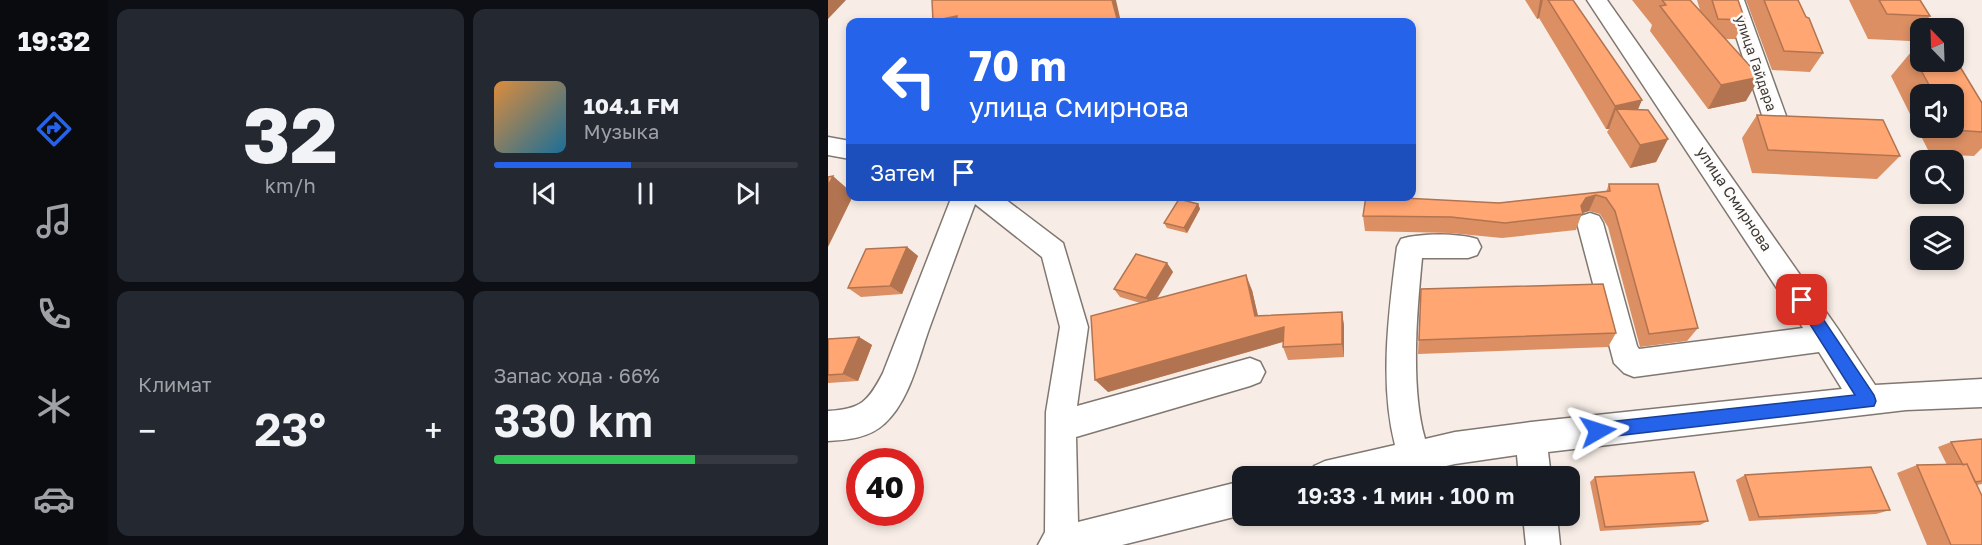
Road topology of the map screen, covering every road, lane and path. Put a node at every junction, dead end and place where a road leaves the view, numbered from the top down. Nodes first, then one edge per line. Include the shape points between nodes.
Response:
1 (1597, 0) edge
2 (1734, 0) edge
3 (1778, 127) edge
4 (828, 146) edge
5 (846, 149) edge
6 (963, 201) edge
7 (989, 201) edge
8 (1590, 223) dead end
9 (1468, 247) dead end
10 (1828, 338) junction
11 (1250, 372) dead end
12 (1982, 393) edge
13 (1868, 401) junction
14 (828, 426) edge
15 (1061, 426) junction
16 (1531, 438) junction
17 (1414, 457) junction
18 (1374, 466) edge
19 (1534, 466) edge
20 (1232, 500) edge
21 (1541, 526) edge
22 (1058, 544) edge
23 (1543, 545) edge

1 - 10 street, улица Смирнова
2 - 3 street, улица Гайдара
4 - 5 street
6 - 14 street via 883,406 864,421
7 - 15 street via 1054,251 1074,327
8 - 10 street via 1624,354 1634,363
9 - 17 street via 1410,247 1402,319 1404,420
10 - 13 street, улица Смирнова
11 - 15 street
12 - 13 street
13 - 16 street
15 - 22 street
16 - 17 street
16 - 19 street
17 - 18 street
20 - 22 street
21 - 23 street

